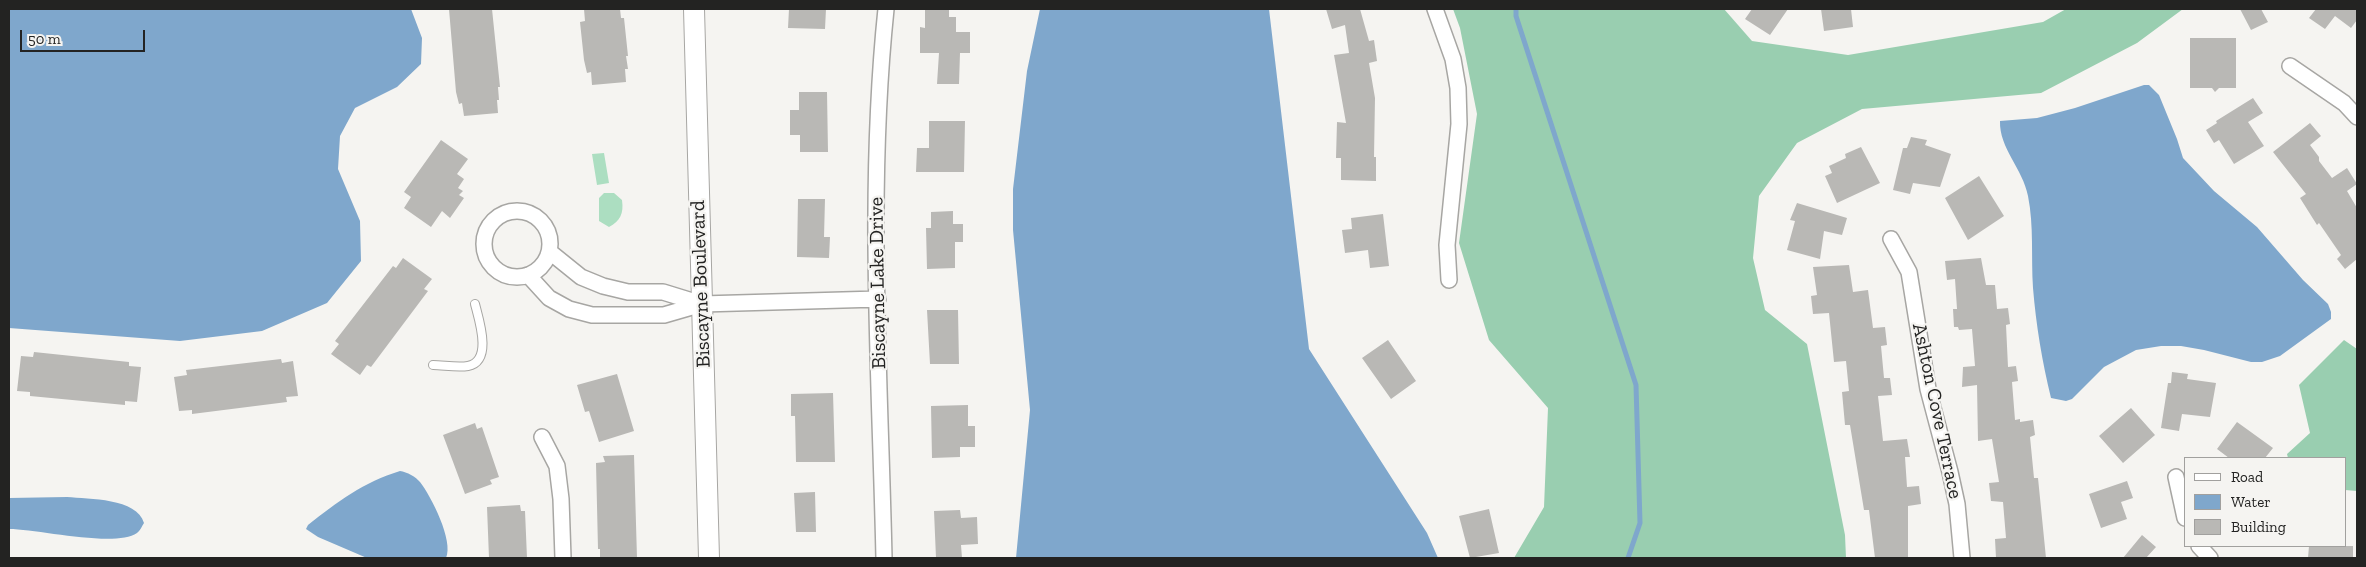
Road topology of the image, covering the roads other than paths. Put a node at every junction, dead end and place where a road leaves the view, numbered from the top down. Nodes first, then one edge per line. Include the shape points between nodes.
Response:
1 (694, 9) edge
2 (886, 9) edge
3 (1435, 9) edge
4 (2290, 66) dead end
5 (2357, 117) edge
6 (1891, 239) dead end
7 (550, 252) junction
8 (528, 276) junction
9 (1449, 280) dead end
10 (878, 299) junction
11 (475, 304) dead end
12 (702, 304) junction
13 (433, 365) dead end
14 (542, 437) dead end
15 (2176, 477) dead end
16 (2184, 513) edge
17 (2200, 547) edge
18 (563, 558) edge
19 (709, 558) edge
20 (884, 558) edge
21 (1962, 558) edge
22 (2210, 558) edge

1 - 12 street, Biscayne Boulevard
2 - 10 street, Biscayne Lake Drive via 877,112
3 - 9 street via 1453,59 1458,88 1459,124 1447,245
4 - 5 street via 2344,103
6 - 21 street, Ashton Cove Terrace via 1909,272 1928,389 1957,504
7 - 8 street via 538,270
7 - 8 street via 548,231 534,215 512,211 492,221 484,242 489,263 507,276
7 - 12 street via 581,277 603,286 628,292 672,294
8 - 12 street via 549,298 569,309 592,315 664,315
10 - 12 street
10 - 20 street, Biscayne Lake Drive
11 - 13 lane via 484,347 476,361 469,366
12 - 19 street, Biscayne Boulevard
14 - 18 street via 557,466
15 - 16 street
17 - 22 street

